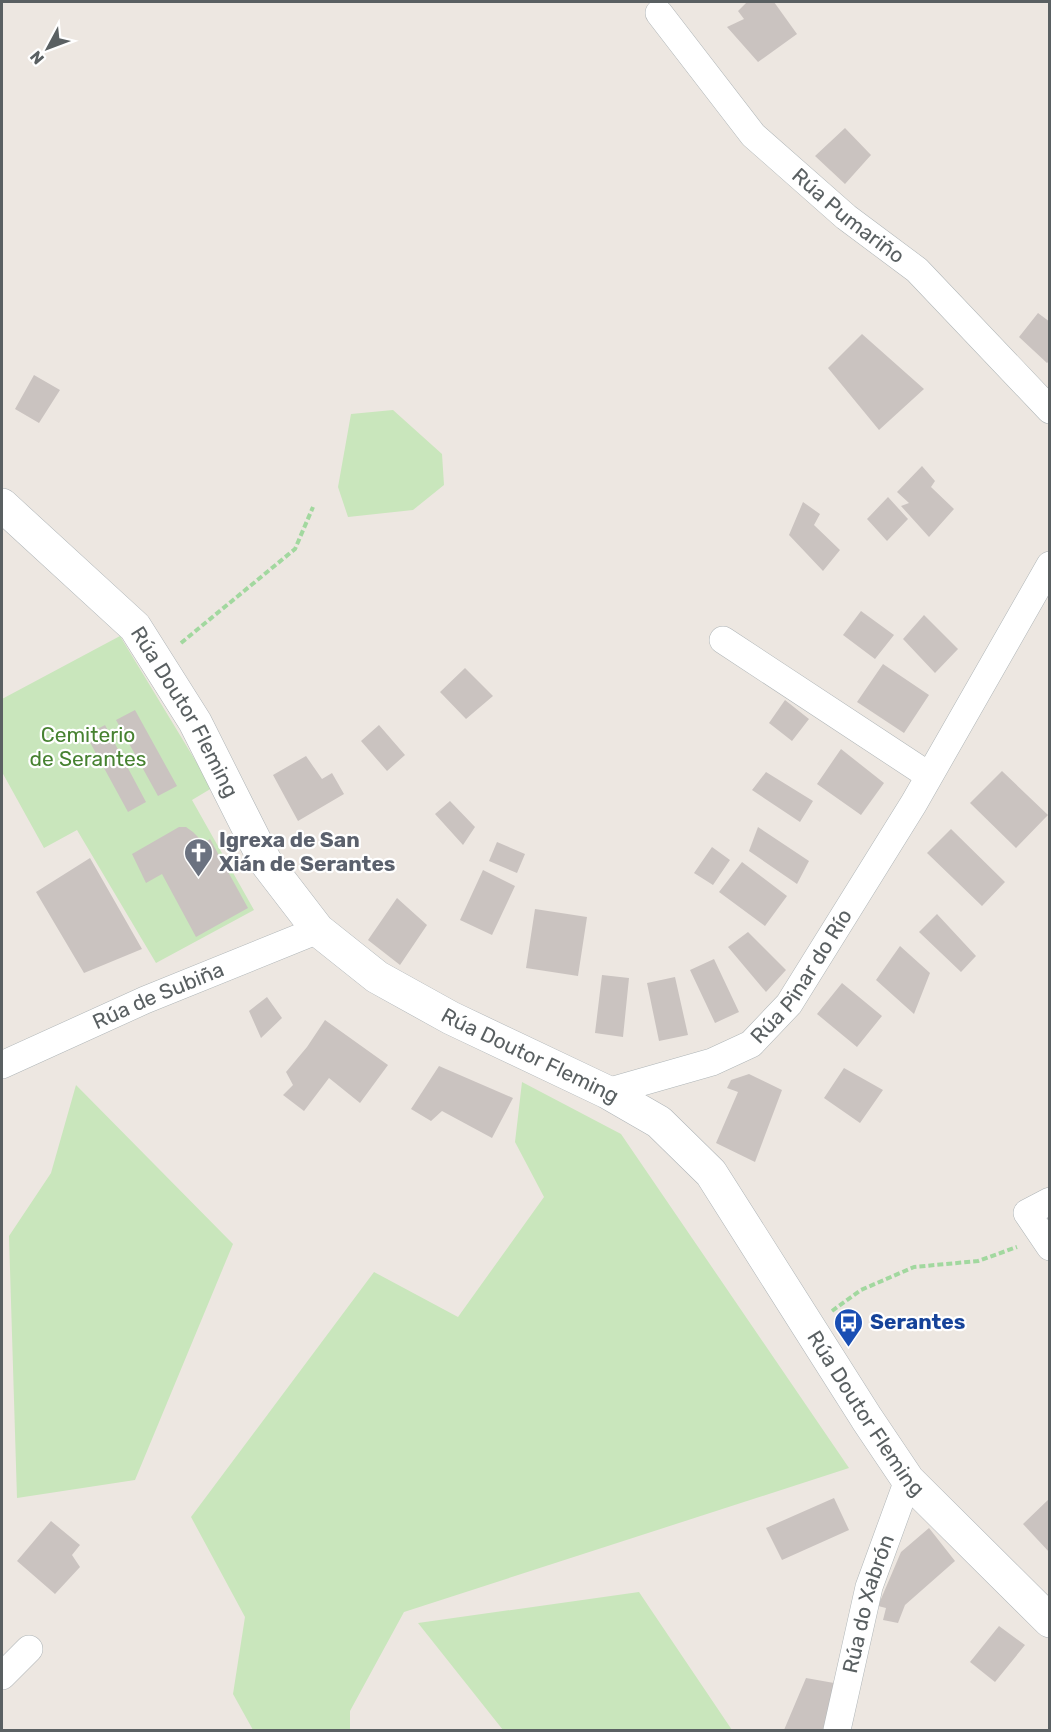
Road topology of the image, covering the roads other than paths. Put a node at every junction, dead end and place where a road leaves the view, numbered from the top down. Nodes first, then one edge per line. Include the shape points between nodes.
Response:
1 (659, 13) dead end
2 (1050, 410) edge
3 (2, 505) edge
4 (1050, 565) edge
5 (723, 640) dead end
6 (928, 775) junction
7 (318, 930) junction
8 (2, 1065) edge
9 (607, 1092) junction
10 (1050, 1202) edge
11 (1046, 1242) edge
12 (908, 1480) junction
13 (1050, 1621) edge
14 (29, 1649) dead end
15 (2, 1676) edge
16 (837, 1731) edge

1 - 2 street, Rúa Pumariño via 753,135 846,217 917,270
3 - 7 main road, Rúa Doutor Fleming via 135,627 195,722 265,861
4 - 6 street, Rúa Pinar do Río
5 - 6 street
6 - 9 street, Rúa Pinar do Río via 789,1004 751,1044 712,1062
7 - 8 street, Rúa de Subiña via 145,1000
7 - 9 main road, Rúa Doutor Fleming via 377,977 451,1018
9 - 12 main road, Rúa Doutor Fleming via 659,1122 711,1173
10 - 11 street via 1027,1213
12 - 13 main road, Rúa Doutor Fleming
12 - 16 street, Rúa do Xabrón via 869,1587
14 - 15 street

